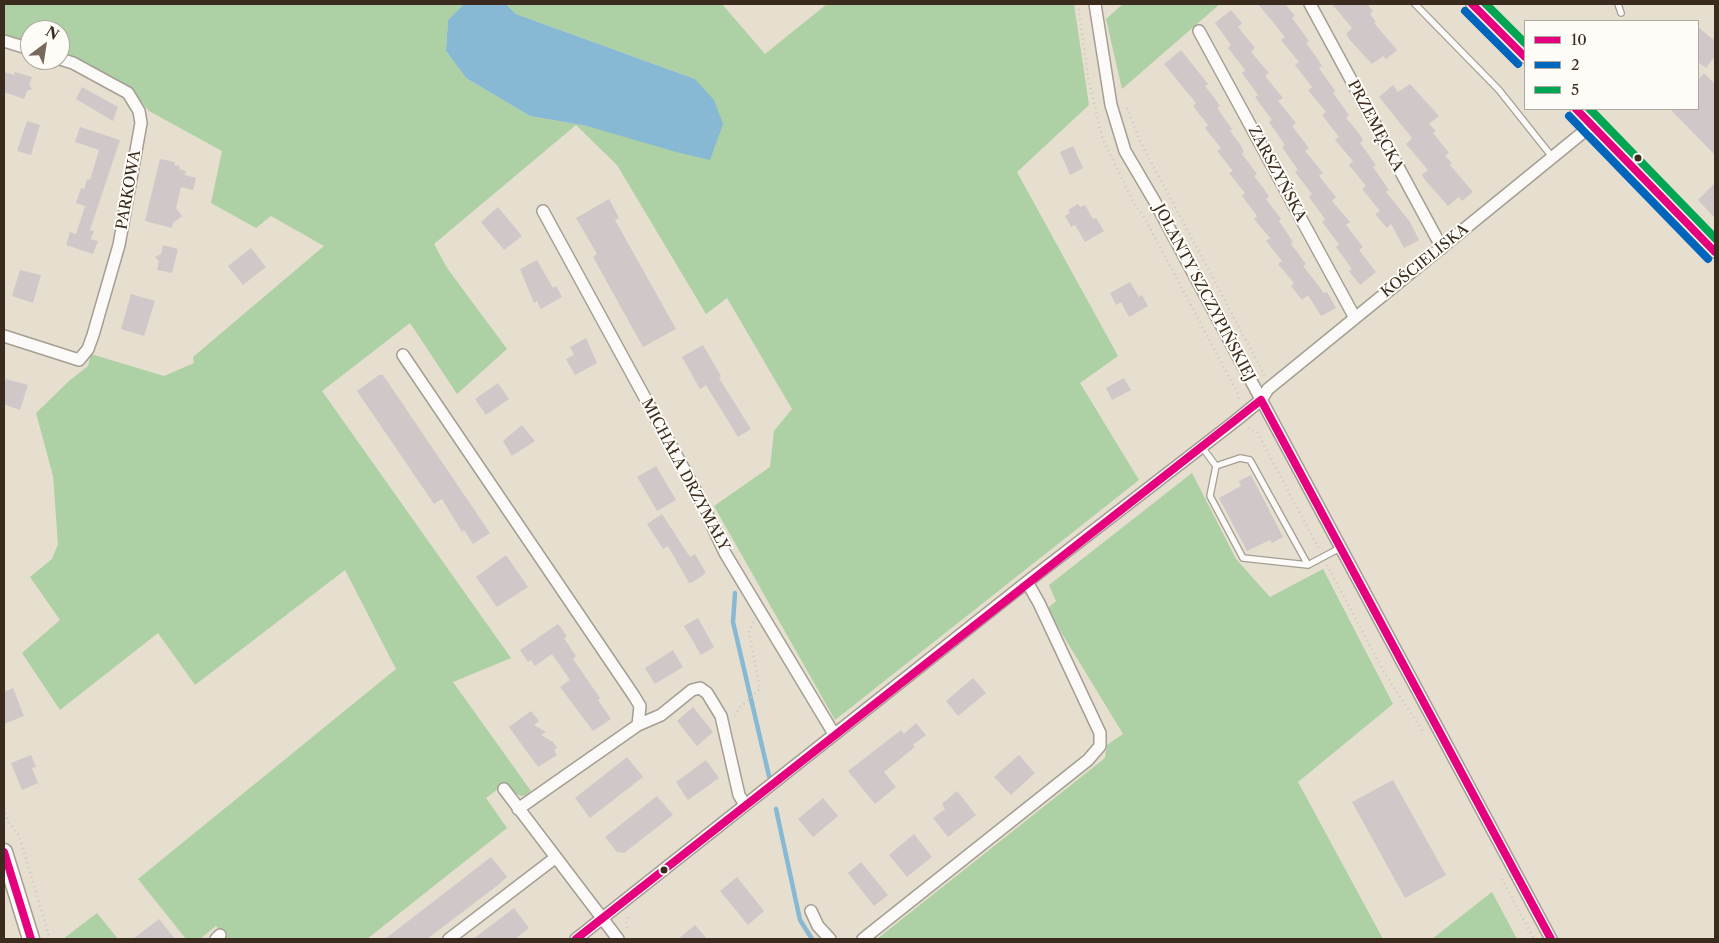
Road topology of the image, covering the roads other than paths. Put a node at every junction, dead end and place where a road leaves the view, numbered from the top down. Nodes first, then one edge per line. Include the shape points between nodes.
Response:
1 (1095, 4) edge
2 (1310, 4) edge
3 (1415, 4) edge
4 (1472, 4) edge
5 (1618, 4) edge
6 (1621, 13) dead end
7 (1199, 31) dead end
8 (4, 41) edge
9 (20, 47) edge
10 (1524, 57) edge
11 (70, 62) edge
12 (1577, 110) edge
13 (1592, 126) junction
14 (1553, 158) junction
15 (543, 211) dead end
16 (1442, 248) junction
17 (1715, 252) edge
18 (1355, 318) junction
19 (4, 336) edge
20 (403, 355) dead end
21 (1261, 400) junction
22 (1202, 447) junction
23 (1216, 466) junction
24 (1340, 548) junction
25 (1308, 565) junction
26 (1026, 582) junction
27 (638, 725) junction
28 (834, 734) junction
29 (504, 789) dead end
30 (745, 804) junction
31 (518, 809) junction
32 (4, 852) edge
33 (556, 858) junction
34 (811, 911) dead end
35 (603, 919) junction
36 (31, 939) edge
37 (450, 939) edge
38 (576, 939) edge
39 (618, 939) edge
40 (830, 939) edge
41 (863, 939) edge
42 (1551, 939) edge

1 - 21 street, JOLANTY SZCZYPIŃSKIEJ via 1111,105 1125,151
2 - 16 street, PRZEMĘCKA
3 - 14 lane via 1499,90
4 - 10 street
5 - 6 lane
7 - 18 street, ZARSZYŃSKA
8 - 9 street
11 - 19 street, PARKOWA via 128,94 139,111 141,123 119,244 93,335 79,360
12 - 13 street
13 - 14 street, KOŚCIELISKA
13 - 17 street
14 - 16 street, KOŚCIELISKA
15 - 28 street, MICHAŁA DRZYMAŁY via 698,496 725,552
16 - 18 street, KOŚCIELISKA
18 - 21 street, KOŚCIELISKA via 1271,386
20 - 27 street via 634,696 640,706
21 - 22 street, KOŚCIELISKA
21 - 24 street, JOLANTY SZCZYPIŃSKIEJ
22 - 23 lane
22 - 26 street, KOŚCIELISKA
23 - 25 lane via 1240,458 1250,460
23 - 25 lane via 1210,496 1243,558
24 - 25 lane
24 - 42 street, JOLANTY SZCZYPIŃSKIEJ
26 - 28 street, KOŚCIELISKA
26 - 41 street via 1100,733 1100,746 1088,760
27 - 30 street via 661,715 692,690 700,688 707,693 721,716 739,795
27 - 31 street
28 - 30 street, KOŚCIELISKA
29 - 31 street
30 - 35 street, KOŚCIELISKA
31 - 33 street
32 - 36 street
33 - 35 street
33 - 37 street
34 - 40 street via 818,926
35 - 38 street, KOŚCIELISKA
35 - 39 street

